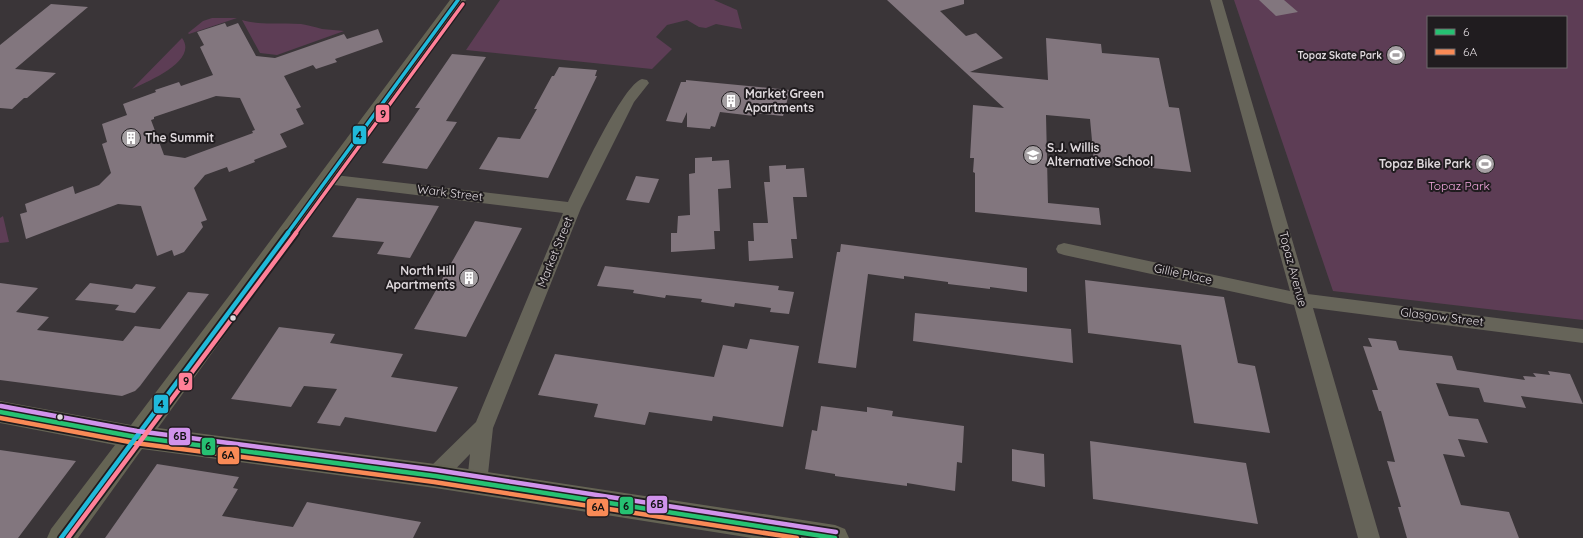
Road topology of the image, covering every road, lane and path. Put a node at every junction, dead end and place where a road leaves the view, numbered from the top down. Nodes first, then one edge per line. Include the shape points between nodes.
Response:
1 (458, 0) edge
2 (1216, 0) edge
3 (642, 84) dead end
4 (326, 179) junction
5 (573, 208) junction
6 (1064, 249) dead end
7 (1301, 300) junction
8 (1583, 336) edge
9 (0, 412) edge
10 (483, 428) junction
11 (136, 437) junction
12 (435, 476) junction
13 (477, 483) junction
14 (61, 538) edge
15 (835, 538) edge
16 (1369, 538) edge

1 - 4 main road
2 - 7 street, Topaz Avenue
3 - 5 street, Market Street via 628,100
4 - 5 street, Wark Street
4 - 11 main road
5 - 10 street, Market Street
6 - 7 street, Gillie Place
7 - 8 street, Glasgow Street
7 - 16 street, Topaz Avenue
9 - 11 main road
10 - 12 street, Market Street
10 - 13 street, Market Street
11 - 12 main road
11 - 14 main road
12 - 13 main road
13 - 15 main road

